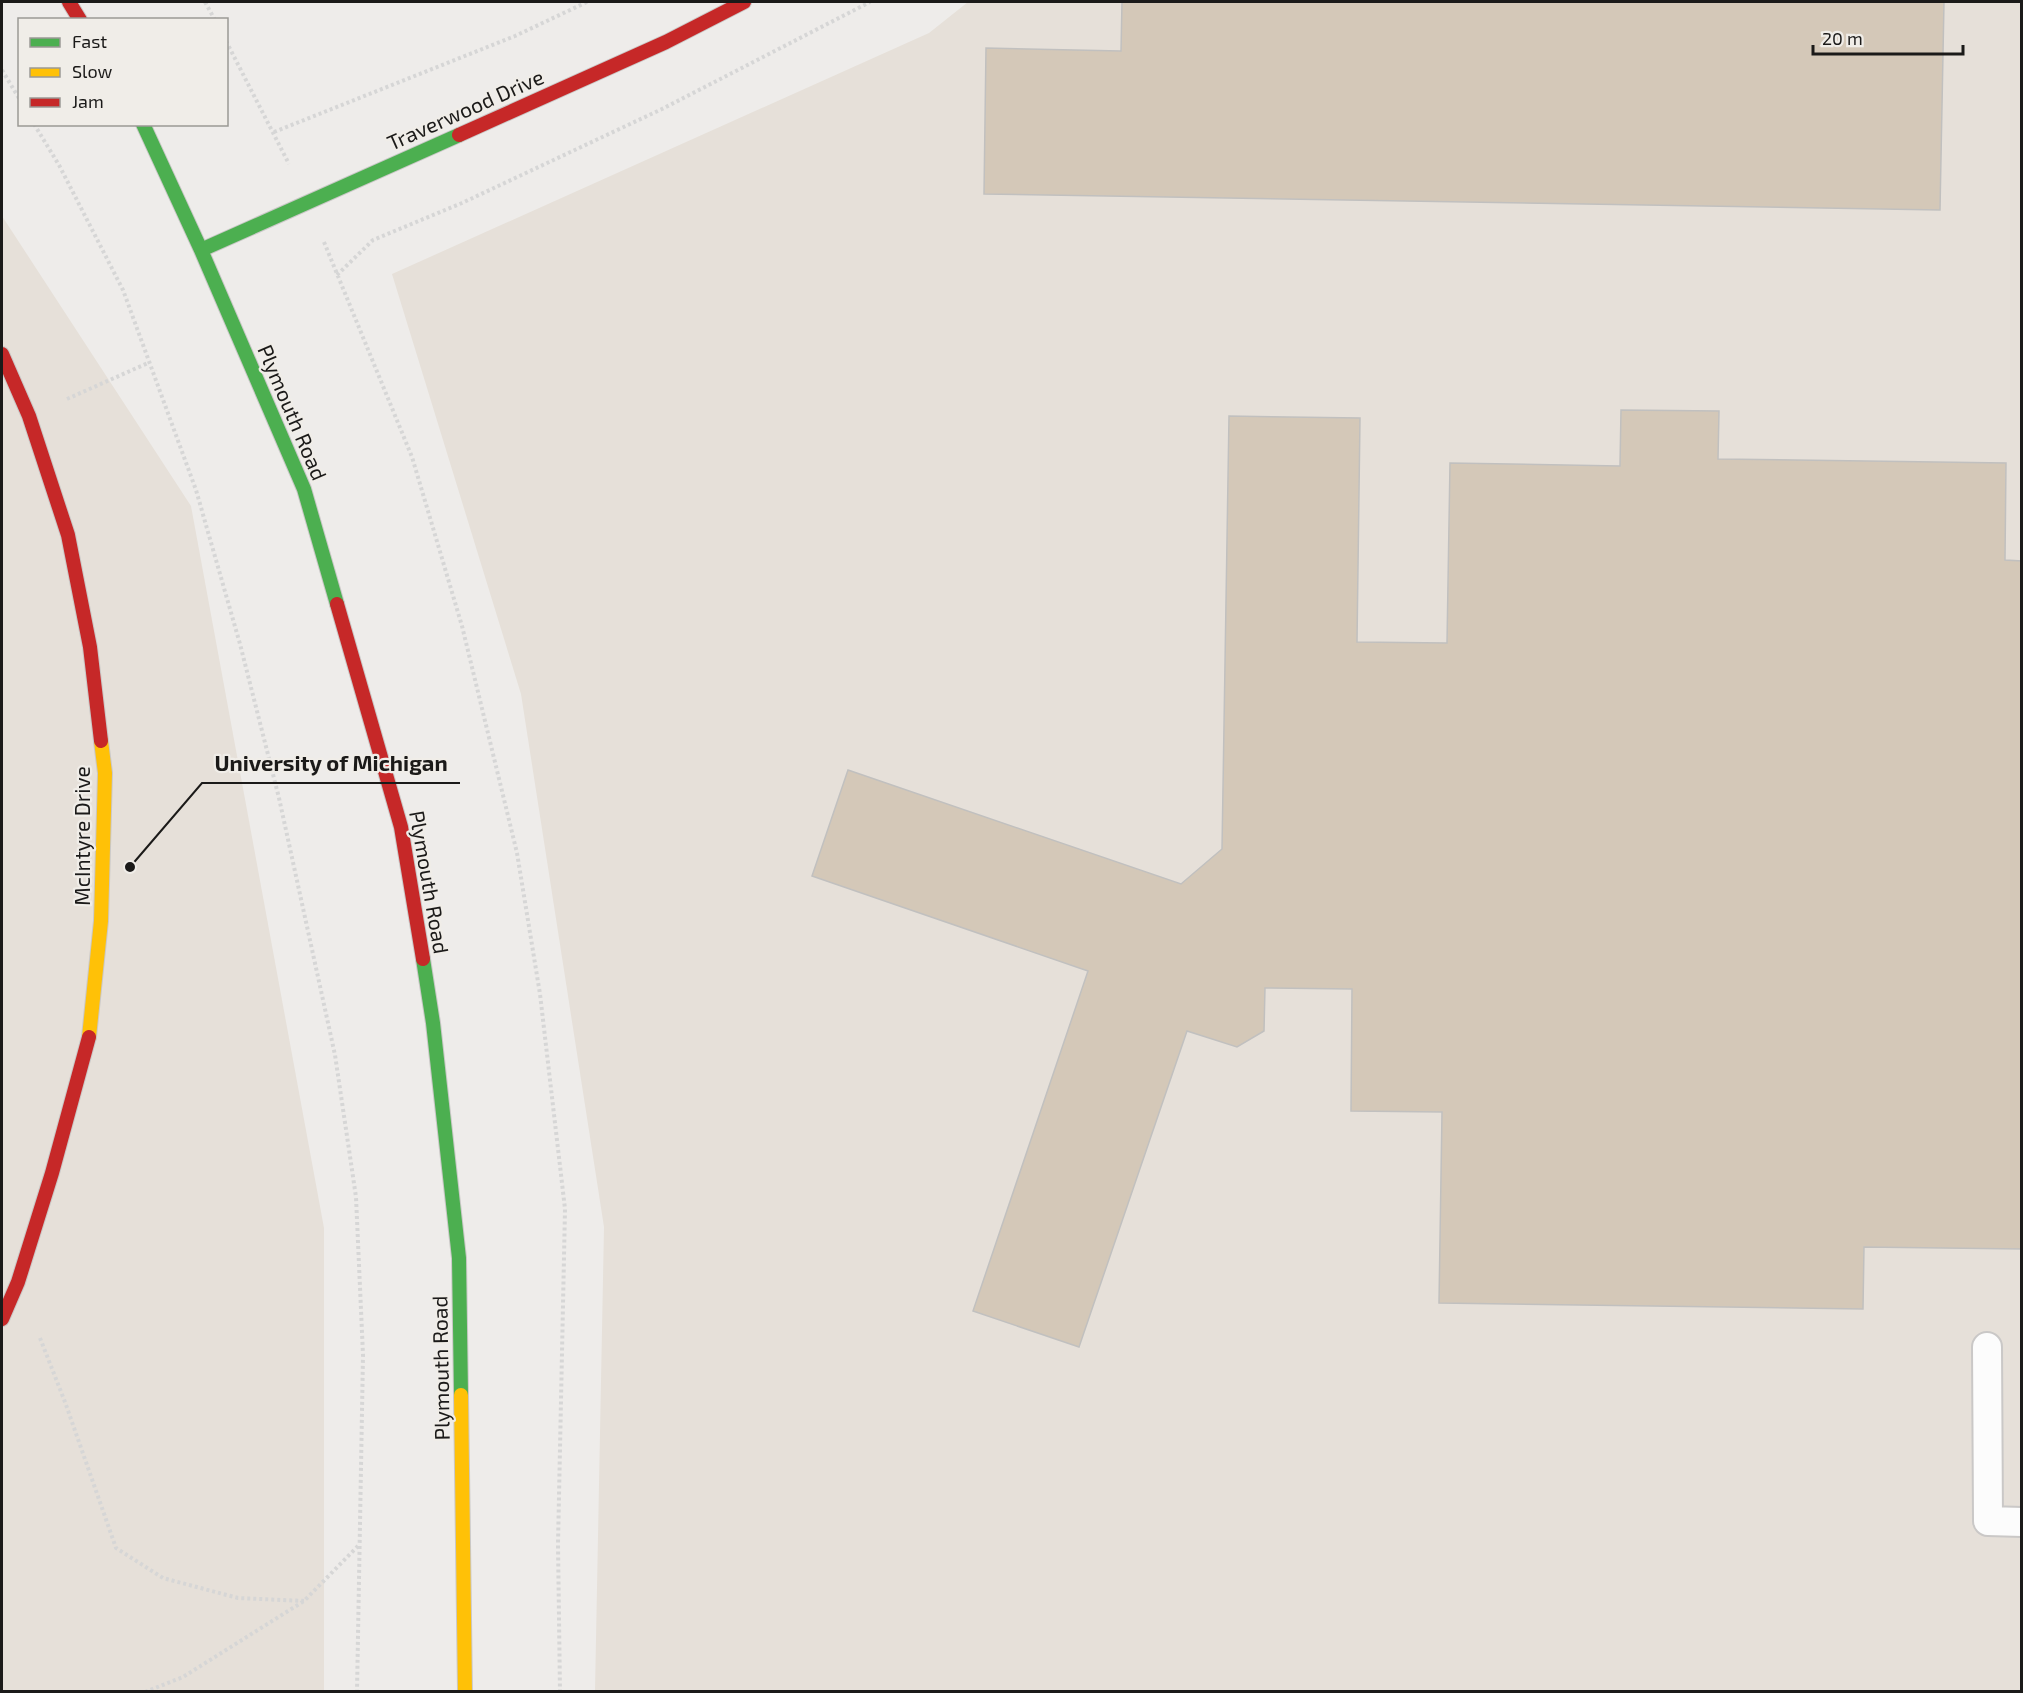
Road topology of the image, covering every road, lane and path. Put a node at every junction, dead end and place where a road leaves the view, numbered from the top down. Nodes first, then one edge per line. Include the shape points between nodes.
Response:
1 (69, 2) edge
2 (205, 2) edge
3 (587, 2) edge
4 (744, 2) edge
5 (870, 2) edge
6 (79, 18) edge
7 (213, 18) edge
8 (228, 45) edge
9 (2, 70) edge
10 (18, 97) edge
11 (35, 126) edge
12 (144, 126) edge
13 (201, 250) junction
14 (2, 354) edge
15 (148, 363) junction
16 (29, 416) junction
17 (2, 1319) edge
18 (36, 1328) dead end
19 (1987, 1347) dead end
20 (2022, 1522) edge
21 (359, 1545) junction
22 (304, 1601) junction
23 (145, 1692) edge
24 (357, 1692) edge
25 (465, 1692) edge
26 (560, 1692) edge

1 - 6 main road
2 - 7 path
3 - 8 path via 515,36 274,132
4 - 13 main road, Traverwood Drive via 666,42
5 - 26 path via 662,109 462,203 373,240 337,275 412,456 462,626 517,852 538,982 565,1209 558,1544
9 - 10 path
11 - 15 path via 123,290
12 - 13 main road, Plymouth Road
13 - 25 main road, Plymouth Road via 304,489 402,827 433,1023 459,1258
14 - 16 main road, McIntyre Drive
15 - 16 path
15 - 21 path via 196,490 240,644 279,798 335,1055 356,1197 363,1354
16 - 17 main road, McIntyre Drive via 68,535 90,647 105,773 101,921 88,1042 52,1173
18 - 22 path via 116,1548 163,1578 238,1598
19 - 20 lane via 1988,1521
21 - 22 path
21 - 24 path
22 - 23 path via 183,1677

